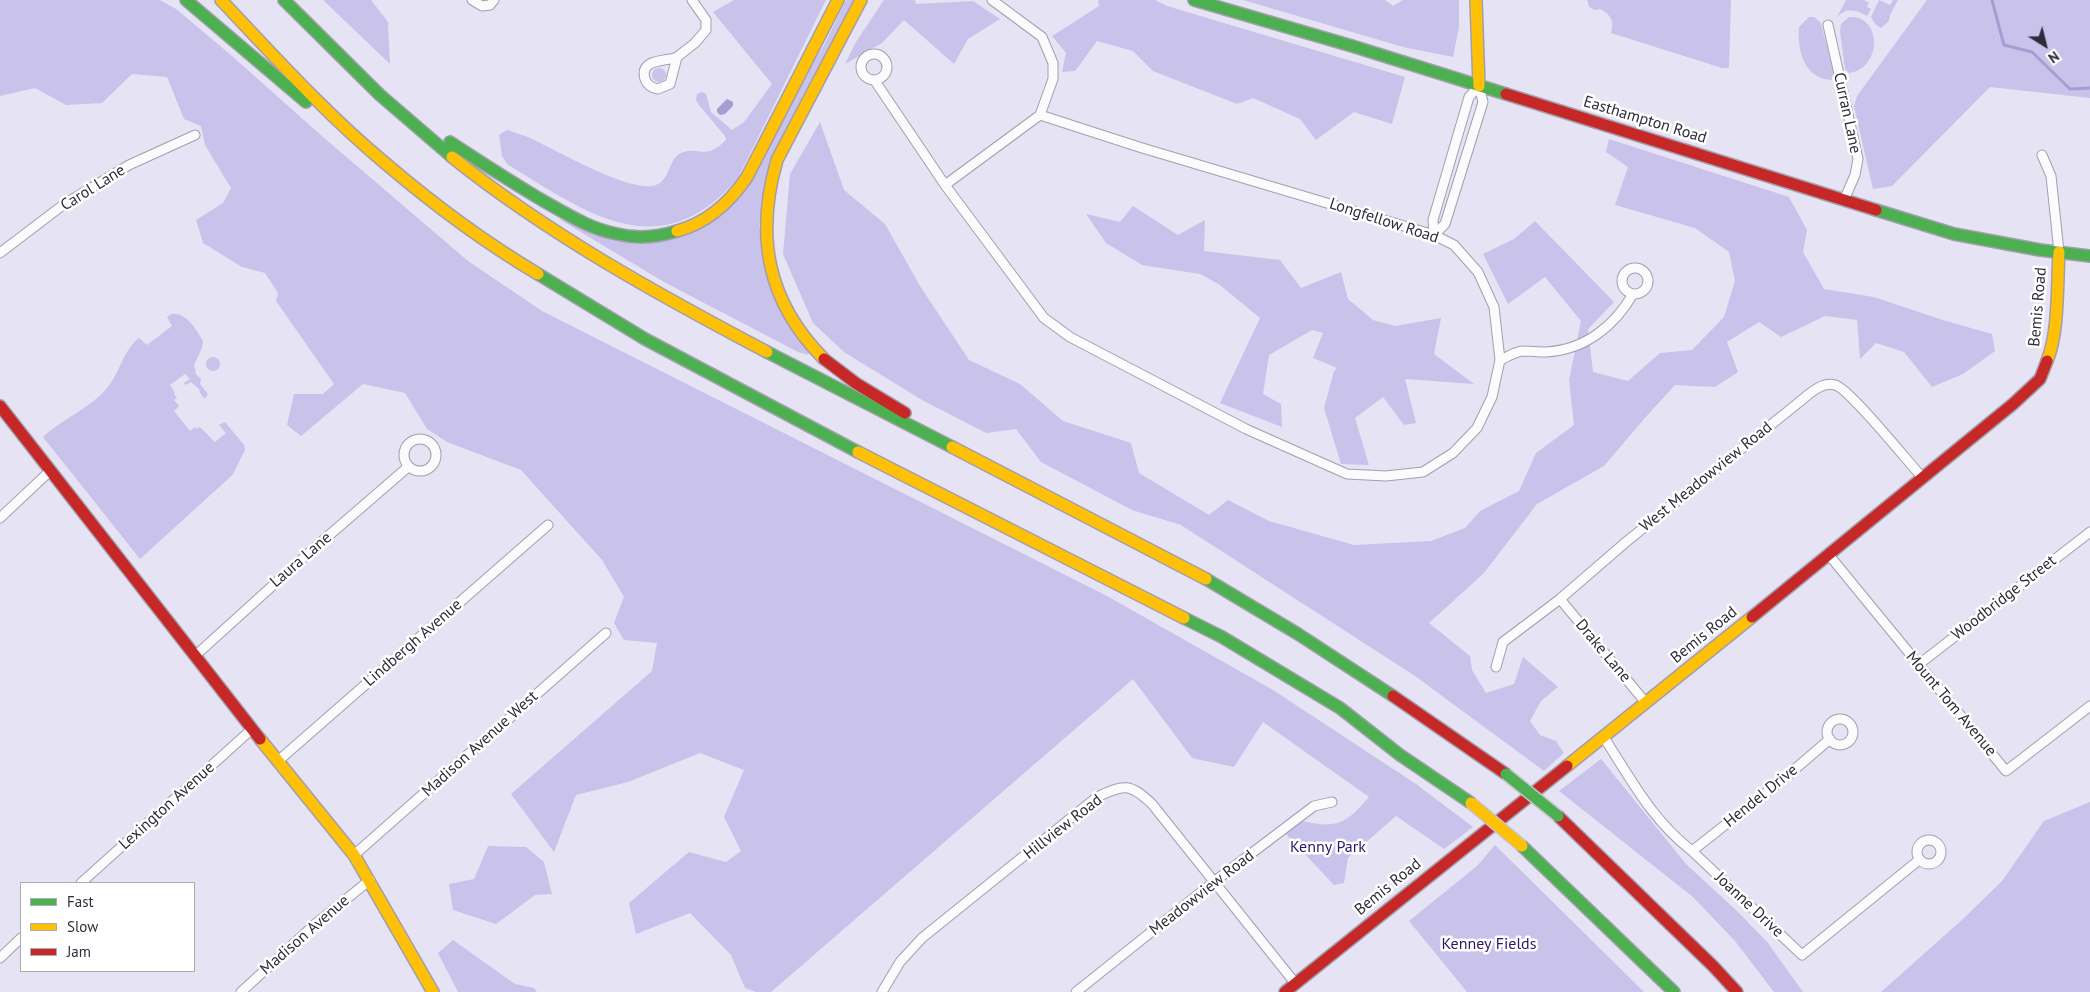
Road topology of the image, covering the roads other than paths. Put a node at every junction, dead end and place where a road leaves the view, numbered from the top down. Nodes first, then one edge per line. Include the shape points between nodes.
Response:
1 (186, 0) edge
2 (221, 0) edge
3 (284, 0) edge
4 (472, 0) edge
5 (494, 0) edge
6 (692, 0) edge
7 (838, 0) edge
8 (861, 0) edge
9 (992, 0) edge
10 (1194, 0) edge
11 (1476, 0) edge
12 (1828, 25) dead end
13 (677, 58) dead end
14 (358, 75) junction
15 (875, 81) dead end
16 (1479, 86) junction
17 (1040, 116) junction
18 (195, 135) dead end
19 (2042, 155) dead end
20 (384, 163) junction
21 (1447, 171) junction
22 (1460, 175) junction
23 (945, 185) junction
24 (1844, 200) junction
25 (1434, 235) junction
26 (2059, 252) junction
27 (0, 253) edge
28 (2090, 256) edge
29 (1633, 294) dead end
30 (1500, 360) junction
31 (0, 406) edge
32 (980, 461) junction
33 (408, 467) dead end
34 (50, 471) junction
35 (1922, 477) junction
36 (0, 518) edge
37 (548, 525) dead end
38 (2090, 532) edge
39 (1829, 555) junction
40 (1560, 599) junction
41 (606, 633) dead end
42 (196, 655) junction
43 (1918, 665) junction
44 (1496, 667) dead end
45 (1646, 703) junction
46 (2090, 706) edge
47 (252, 729) junction
48 (1603, 736) junction
49 (1830, 739) dead end
50 (278, 761) junction
51 (1332, 802) dead end
52 (1692, 851) junction
53 (354, 855) junction
54 (1920, 860) dead end
55 (370, 880) junction
56 (1215, 881) junction
57 (82, 882) edge
58 (20, 939) edge
59 (0, 958) edge
60 (1295, 983) junction
61 (241, 992) edge
62 (434, 992) edge
63 (882, 992) edge
64 (1076, 992) edge
65 (1284, 992) edge
66 (1674, 992) edge
67 (1737, 992) edge

1 - 20 main road via 278,80
2 - 20 main road via 309,93
3 - 14 main road
4 - 5 street via 482,6 490,5
6 - 13 street via 706,20 706,30
7 - 14 main road via 750,173 736,193 723,207 700,222 658,236 612,233 572,218 449,141
8 - 32 main road via 785,142 772,173 765,224 771,272 793,321 821,355
9 - 17 street via 1042,38 1053,63 1054,79
10 - 16 main road, Easthampton Road
11 - 16 main road
12 - 24 street, Curran Lane via 1858,159
14 - 32 main road via 483,180 566,237 664,296 806,374
15 - 23 street, Longfellow Road
16 - 21 street via 1468,98
16 - 22 street via 1483,102
16 - 24 main road, Easthampton Road
17 - 23 street
17 - 25 street, Longfellow Road
18 - 27 street, Carol Lane via 129,165 63,205
19 - 26 street via 2051,176
20 - 66 main road, bridge via 461,224 644,339 834,440 1222,637 1340,708 1400,755 1471,803 1522,846
21 - 22 street
21 - 25 street via 1433,220
22 - 25 street via 1445,224
23 - 30 street, Longfellow Road via 1044,318 1070,337 1246,429 1348,474 1386,476 1423,472 1453,453 1476,428 1492,397
24 - 26 main road, Easthampton Road via 1954,234
25 - 30 street, Longfellow Road via 1454,245 1478,272 1494,307
26 - 28 main road, Easthampton Road
26 - 35 main road, Bemis Road via 2051,352 2040,380
29 - 30 street via 1622,312 1595,337 1571,348 1546,352 1520,351
31 - 34 main road
32 - 67 main road, bridge via 1167,558 1287,626 1382,687 1506,774 1558,816
33 - 42 street, Laura Lane
34 - 36 street
34 - 42 main road
35 - 39 main road, Bemis Road
35 - 40 street, West Meadowview Road via 1853,398 1835,385 1826,385 1790,409
37 - 50 street, Lindbergh Avenue
38 - 43 street, Woodbridge Street
39 - 43 street, Mount Tom Avenue
39 - 45 main road, Bemis Road
40 - 44 street, West Meadowview Road via 1503,642
40 - 45 street, Drake Lane
41 - 53 street, Madison Avenue West
42 - 47 main road
43 - 46 street, Mount Tom Avenue via 2006,771
45 - 48 main road, Bemis Road
47 - 50 main road
47 - 57 street, Lexington Avenue
48 - 52 street, Joanne Drive via 1653,813 1672,836
48 - 60 main road, Bemis Road
49 - 52 street, Hendel Drive
50 - 53 main road
51 - 56 street, Meadowview Road via 1314,806
52 - 54 street, Joanne Drive via 1802,955
53 - 55 main road
55 - 61 street, Madison Avenue via 314,925
55 - 62 main road
56 - 60 street, Hillview Road
56 - 63 street, Hillview Road via 1152,804 1132,788 1119,786 1098,796 922,938 900,962
56 - 64 street, Meadowview Road
58 - 59 street
60 - 65 main road, Bemis Road

